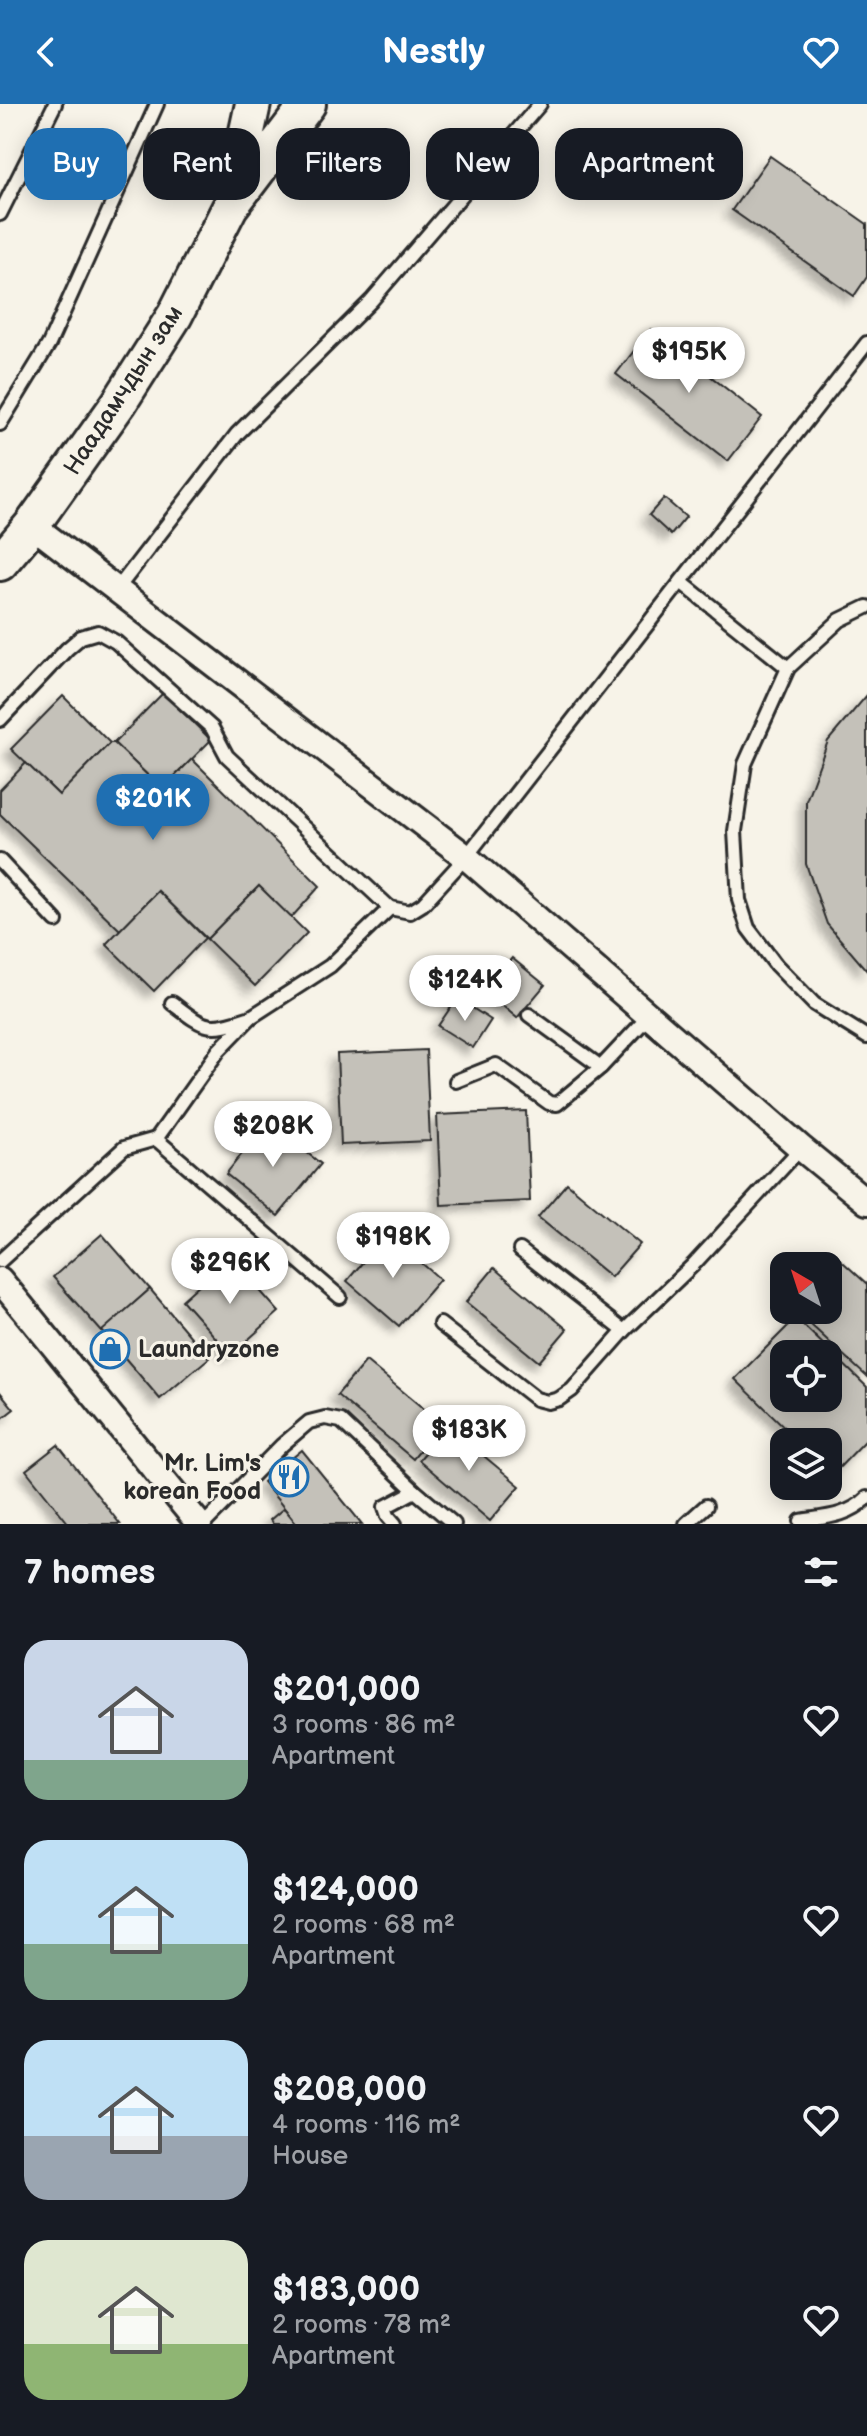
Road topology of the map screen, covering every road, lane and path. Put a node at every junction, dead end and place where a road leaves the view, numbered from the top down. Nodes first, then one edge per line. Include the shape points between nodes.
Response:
1 (55, 104) edge
2 (157, 104) edge
3 (253, 104) edge
4 (308, 104) edge
5 (540, 104) edge
6 (230, 207) junction
7 (0, 214) edge
8 (867, 343) edge
9 (0, 424) edge
10 (32, 525) junction
11 (0, 563) edge
12 (681, 582) junction
13 (118, 588) junction
14 (867, 607) edge
15 (788, 668) junction
16 (0, 720) edge
17 (466, 857) junction
18 (0, 861) edge
19 (390, 908) junction
20 (56, 921) dead end
21 (172, 1003) dead end
22 (529, 1015) dead end
23 (649, 1016) junction
24 (251, 1017) junction
25 (867, 1037) edge
26 (601, 1067) junction
27 (456, 1081) dead end
28 (156, 1139) junction
29 (801, 1148) junction
30 (867, 1202) edge
31 (520, 1250) dead end
32 (0, 1261) edge
33 (0, 1280) edge
34 (340, 1297) dead end
35 (440, 1324) dead end
36 (624, 1331) junction
37 (415, 1491) junction
38 (867, 1498) edge
39 (706, 1506) dead end
40 (801, 1521) dead end
41 (452, 1523) edge
42 (201, 1524) edge
43 (395, 1524) edge
44 (686, 1524) edge

1 - 7 lane
2 - 9 lane via 49,344
3 - 6 main road, Наадамчдын зам
4 - 6 main road, Наадамчдын зам
5 - 13 lane via 371,301 237,434
6 - 10 main road, Наадамчдын зам via 175,315
8 - 12 lane
10 - 11 main road, Наадамчдын зам
10 - 13 street
12 - 15 lane
12 - 17 lane
13 - 17 street
14 - 15 lane via 840,620
15 - 25 lane via 745,764 735,831 739,900 748,928 776,965 814,1004
16 - 19 lane via 67,649 98,632 212,728 227,756
17 - 19 lane via 423,904 410,912
17 - 23 street
18 - 20 lane
19 - 24 lane via 330,966
21 - 24 lane via 200,1024 218,1028
22 - 26 lane
23 - 26 lane
23 - 29 street
24 - 28 lane via 219,1050
26 - 27 lane via 557,1104 496,1065
28 - 32 lane via 124,1148
28 - 34 lane
29 - 30 street
29 - 36 lane
31 - 36 lane
33 - 42 street
35 - 36 lane via 536,1399 548,1402 572,1390
37 - 41 lane
37 - 42 lane via 341,1421 325,1418 309,1422 282,1445
37 - 43 lane via 385,1507
38 - 40 lane via 839,1515
39 - 44 lane

